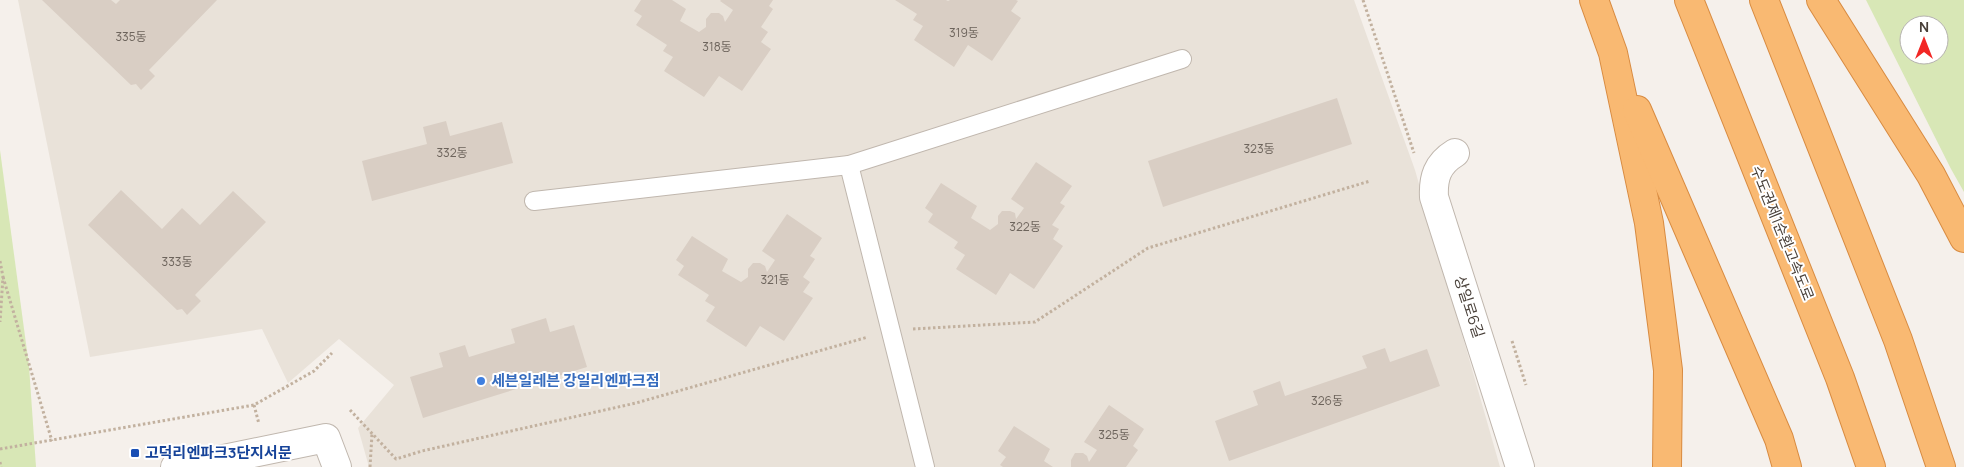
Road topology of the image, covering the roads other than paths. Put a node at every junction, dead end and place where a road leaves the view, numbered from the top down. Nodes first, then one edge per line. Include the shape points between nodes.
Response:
1 (1594, 0) edge
2 (1689, 0) edge
3 (1764, 0) edge
4 (1821, 0) edge
5 (1613, 53) junction
6 (1182, 59) dead end
7 (1446, 162) road end
8 (849, 165) junction
9 (534, 201) dead end
10 (1964, 238) edge
11 (175, 467) edge
12 (337, 467) edge
13 (925, 467) edge
14 (1520, 467) edge
15 (1667, 467) edge
16 (1788, 467) edge
17 (1871, 467) edge
18 (1941, 467) edge

1 - 5 highway
2 - 17 highway, 수도권제1순환고속도로 via 1840,378
3 - 18 highway via 1898,340
4 - 10 highway via 1931,175
5 - 15 highway via 1649,223 1667,360
5 - 16 highway
6 - 8 lane
7 - 14 street, 상일로6길 via 1434,183 1436,203
8 - 9 lane
8 - 13 lane
11 - 12 street via 326,438

